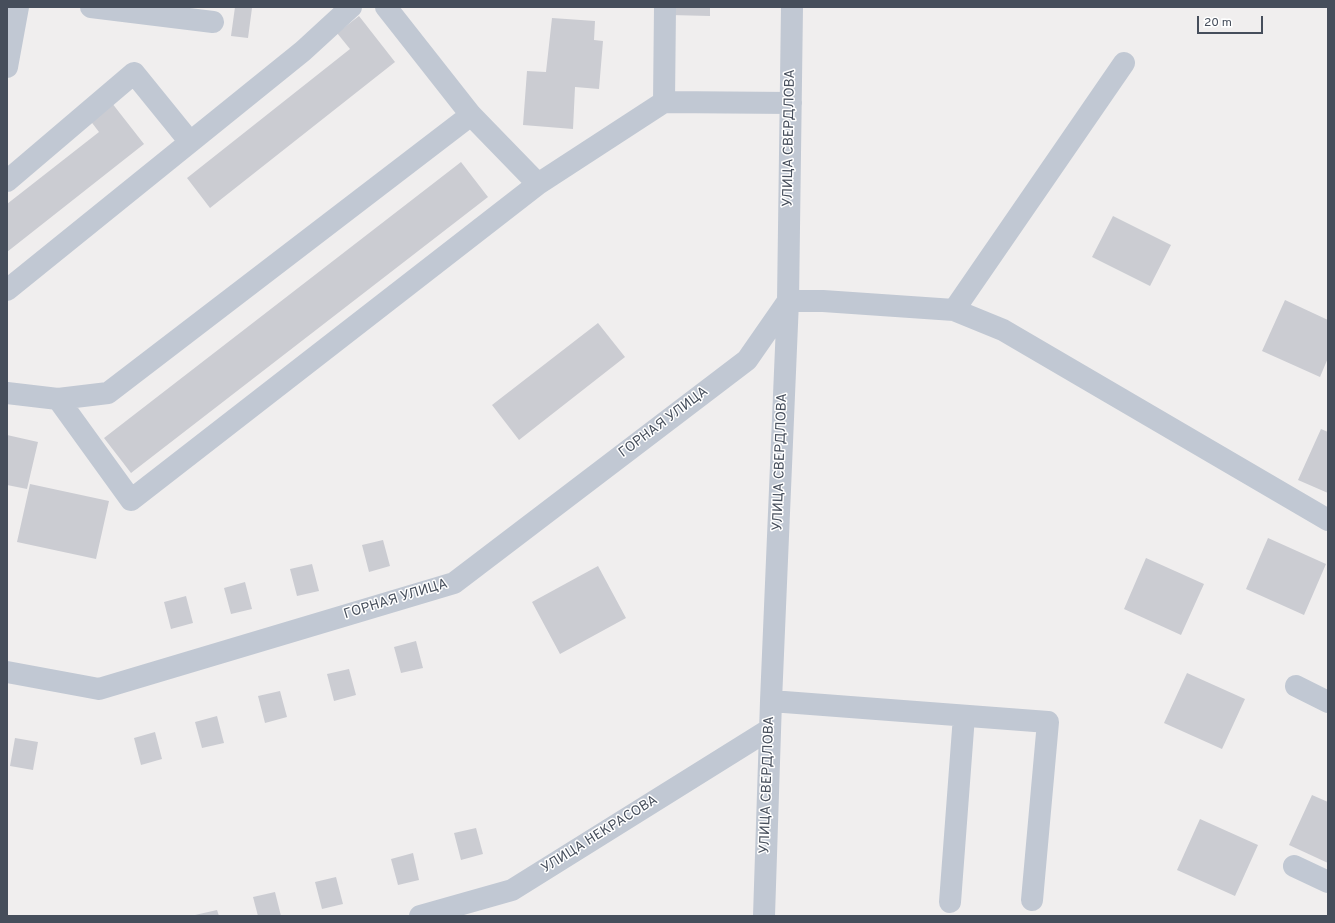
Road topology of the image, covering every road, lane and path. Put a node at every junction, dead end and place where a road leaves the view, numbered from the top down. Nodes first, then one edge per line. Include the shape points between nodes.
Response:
1 (18, 7) edge
2 (91, 7) edge
3 (351, 7) edge
4 (386, 7) edge
5 (665, 7) edge
6 (792, 7) edge
7 (213, 22) dead end
8 (1124, 63) dead end
9 (7, 67) edge
10 (664, 102) junction
11 (791, 103) junction
12 (470, 115) junction
13 (190, 142) junction
14 (7, 181) edge
15 (538, 184) junction
16 (7, 290) edge
17 (788, 301) junction
18 (954, 310) junction
19 (7, 393) edge
20 (58, 399) junction
21 (1328, 520) edge
22 (7, 672) edge
23 (1296, 686) dead end
24 (771, 701) junction
25 (1328, 702) edge
26 (964, 716) junction
27 (770, 729) junction
28 (1294, 866) dead end
29 (1328, 882) edge
30 (1032, 900) dead end
31 (950, 902) dead end
32 (420, 916) edge
33 (764, 916) edge

1 - 9 street
2 - 7 street
3 - 13 street via 303,51
4 - 12 street
5 - 10 street
6 - 11 street, УЛИЦА СВЕРДЛОВА
8 - 18 street
10 - 11 street
10 - 15 street
11 - 17 street, УЛИЦА СВЕРДЛОВА
12 - 15 street
12 - 20 street via 108,393
13 - 14 street via 134,73
13 - 16 street
15 - 20 street via 131,500
17 - 18 street
17 - 22 street, ГОРНАЯ УЛИЦА via 747,360 454,583 99,689
17 - 24 street, УЛИЦА СВЕРДЛОВА
18 - 21 street via 1003,330
19 - 20 street
23 - 25 street
24 - 26 street
24 - 27 street, УЛИЦА СВЕРДЛОВА
26 - 30 street via 1048,722
26 - 31 street
27 - 32 street, УЛИЦА НЕКРАСОВА via 512,890
27 - 33 street, УЛИЦА СВЕРДЛОВА
28 - 29 street

